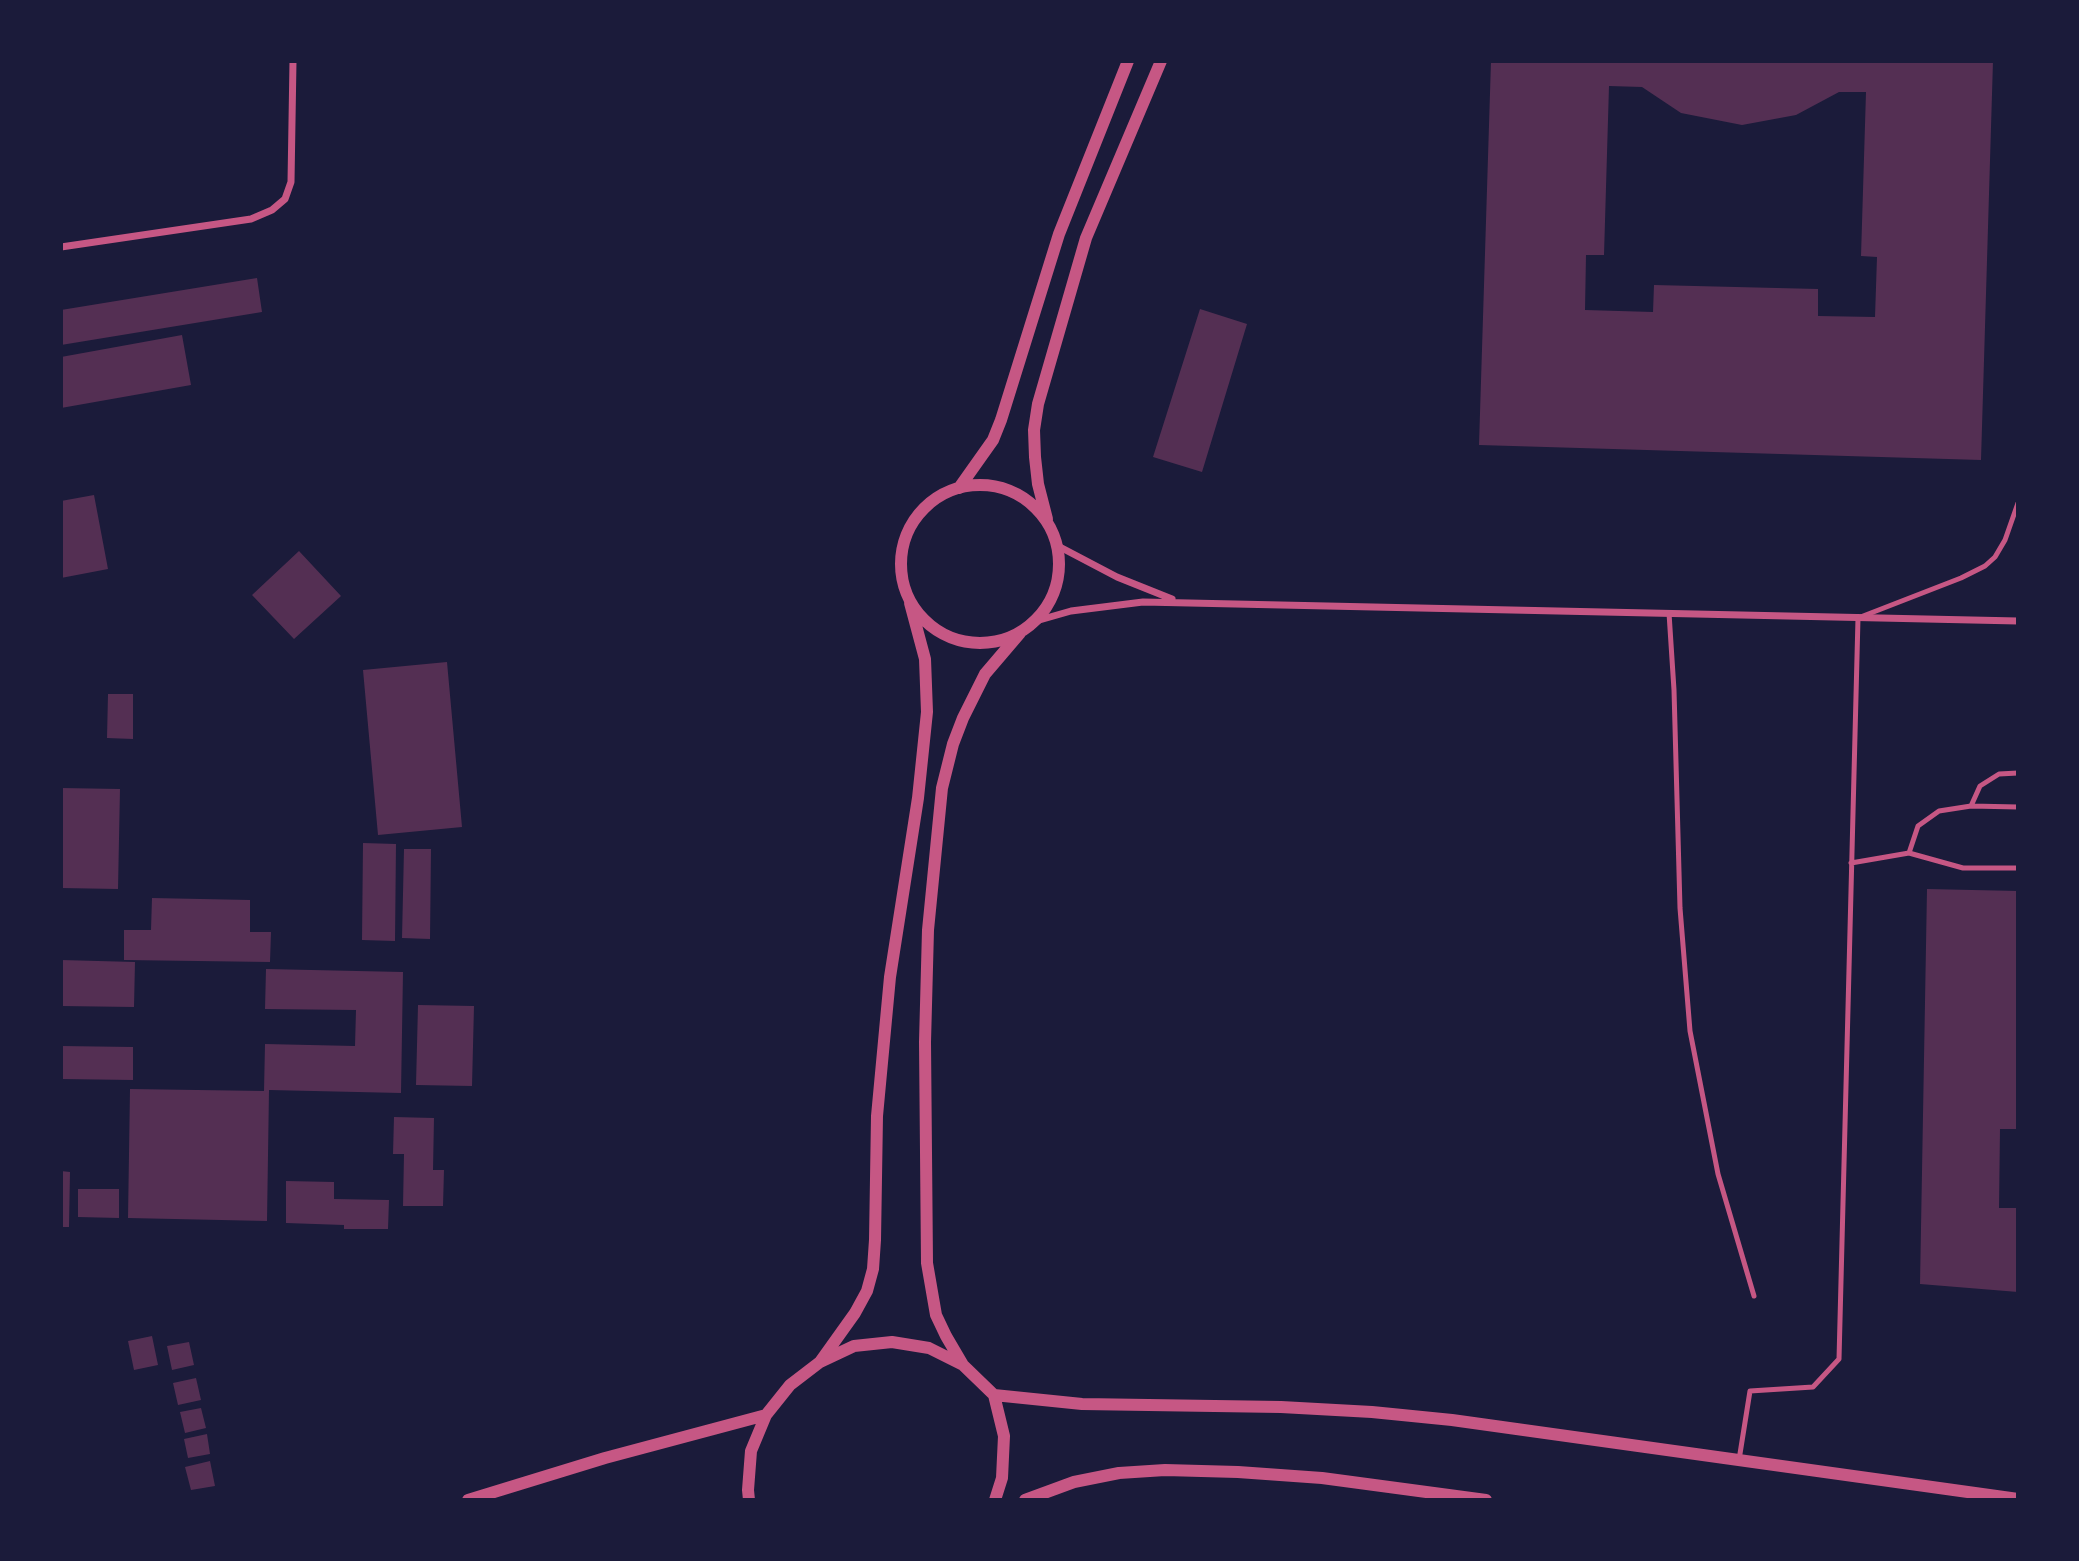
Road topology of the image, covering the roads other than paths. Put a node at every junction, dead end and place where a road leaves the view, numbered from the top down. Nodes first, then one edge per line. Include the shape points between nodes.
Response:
1 (293, 61) edge
2 (1128, 61) edge
3 (1161, 61) edge
4 (61, 247) edge
5 (959, 488) junction
6 (2018, 503) edge
7 (1048, 523) junction
8 (1058, 546) junction
9 (1179, 602) junction
10 (909, 603) junction
11 (1670, 613) junction
12 (1858, 618) junction
13 (1037, 621) junction
14 (2018, 621) edge
15 (1020, 633) junction
16 (2018, 773) edge
17 (1971, 806) junction
18 (2018, 807) edge
19 (1909, 853) junction
20 (1851, 863) junction
21 (2018, 869) edge
22 (1754, 1296) dead end
23 (820, 1362) junction
24 (963, 1365) junction
25 (994, 1395) junction
26 (766, 1415) junction
27 (1739, 1460) junction
28 (1412, 1495) edge
29 (2018, 1499) edge
30 (468, 1500) edge
31 (749, 1500) edge
32 (995, 1500) edge
33 (1025, 1500) edge
34 (1486, 1500) edge

1 - 4 street via 292,182 285,199 272,210 251,219
2 - 5 street via 1059,234 1002,420
3 - 7 street via 1086,238 1038,404 1034,457
5 - 7 street via 979,484 1000,487 1035,507
5 - 10 street via 940,495 910,524 900,564
6 - 12 lane via 2005,540 1985,566
7 - 8 street
8 - 9 street
8 - 13 street via 1059,573 1052,598
9 - 11 street
9 - 13 street via 1107,605
10 - 15 street via 939,633 959,641 979,644
10 - 23 street via 925,659 928,712 888,990 877,1116 873,1269 855,1313
11 - 12 street
11 - 22 lane via 1680,908 1690,1031 1718,1174
12 - 14 street
12 - 20 lane
13 - 15 street
15 - 24 street via 985,674 953,744 942,788 928,930 927,1263 936,1315
16 - 17 lane via 1999,774 1980,786
17 - 18 lane
17 - 19 lane via 1939,811 1918,826
19 - 20 lane
19 - 21 lane via 1963,868
20 - 27 lane via 1839,1359 1813,1387 1750,1391
23 - 24 street via 854,1346 892,1342 929,1348
23 - 26 street via 790,1385
24 - 25 street
25 - 27 street via 1082,1404 1372,1412
25 - 32 street via 1004,1436 1002,1478
26 - 30 street
26 - 31 street via 751,1451
27 - 29 street
28 - 33 street via 1310,1478 1166,1471 1119,1473 1074,1482
28 - 34 street

